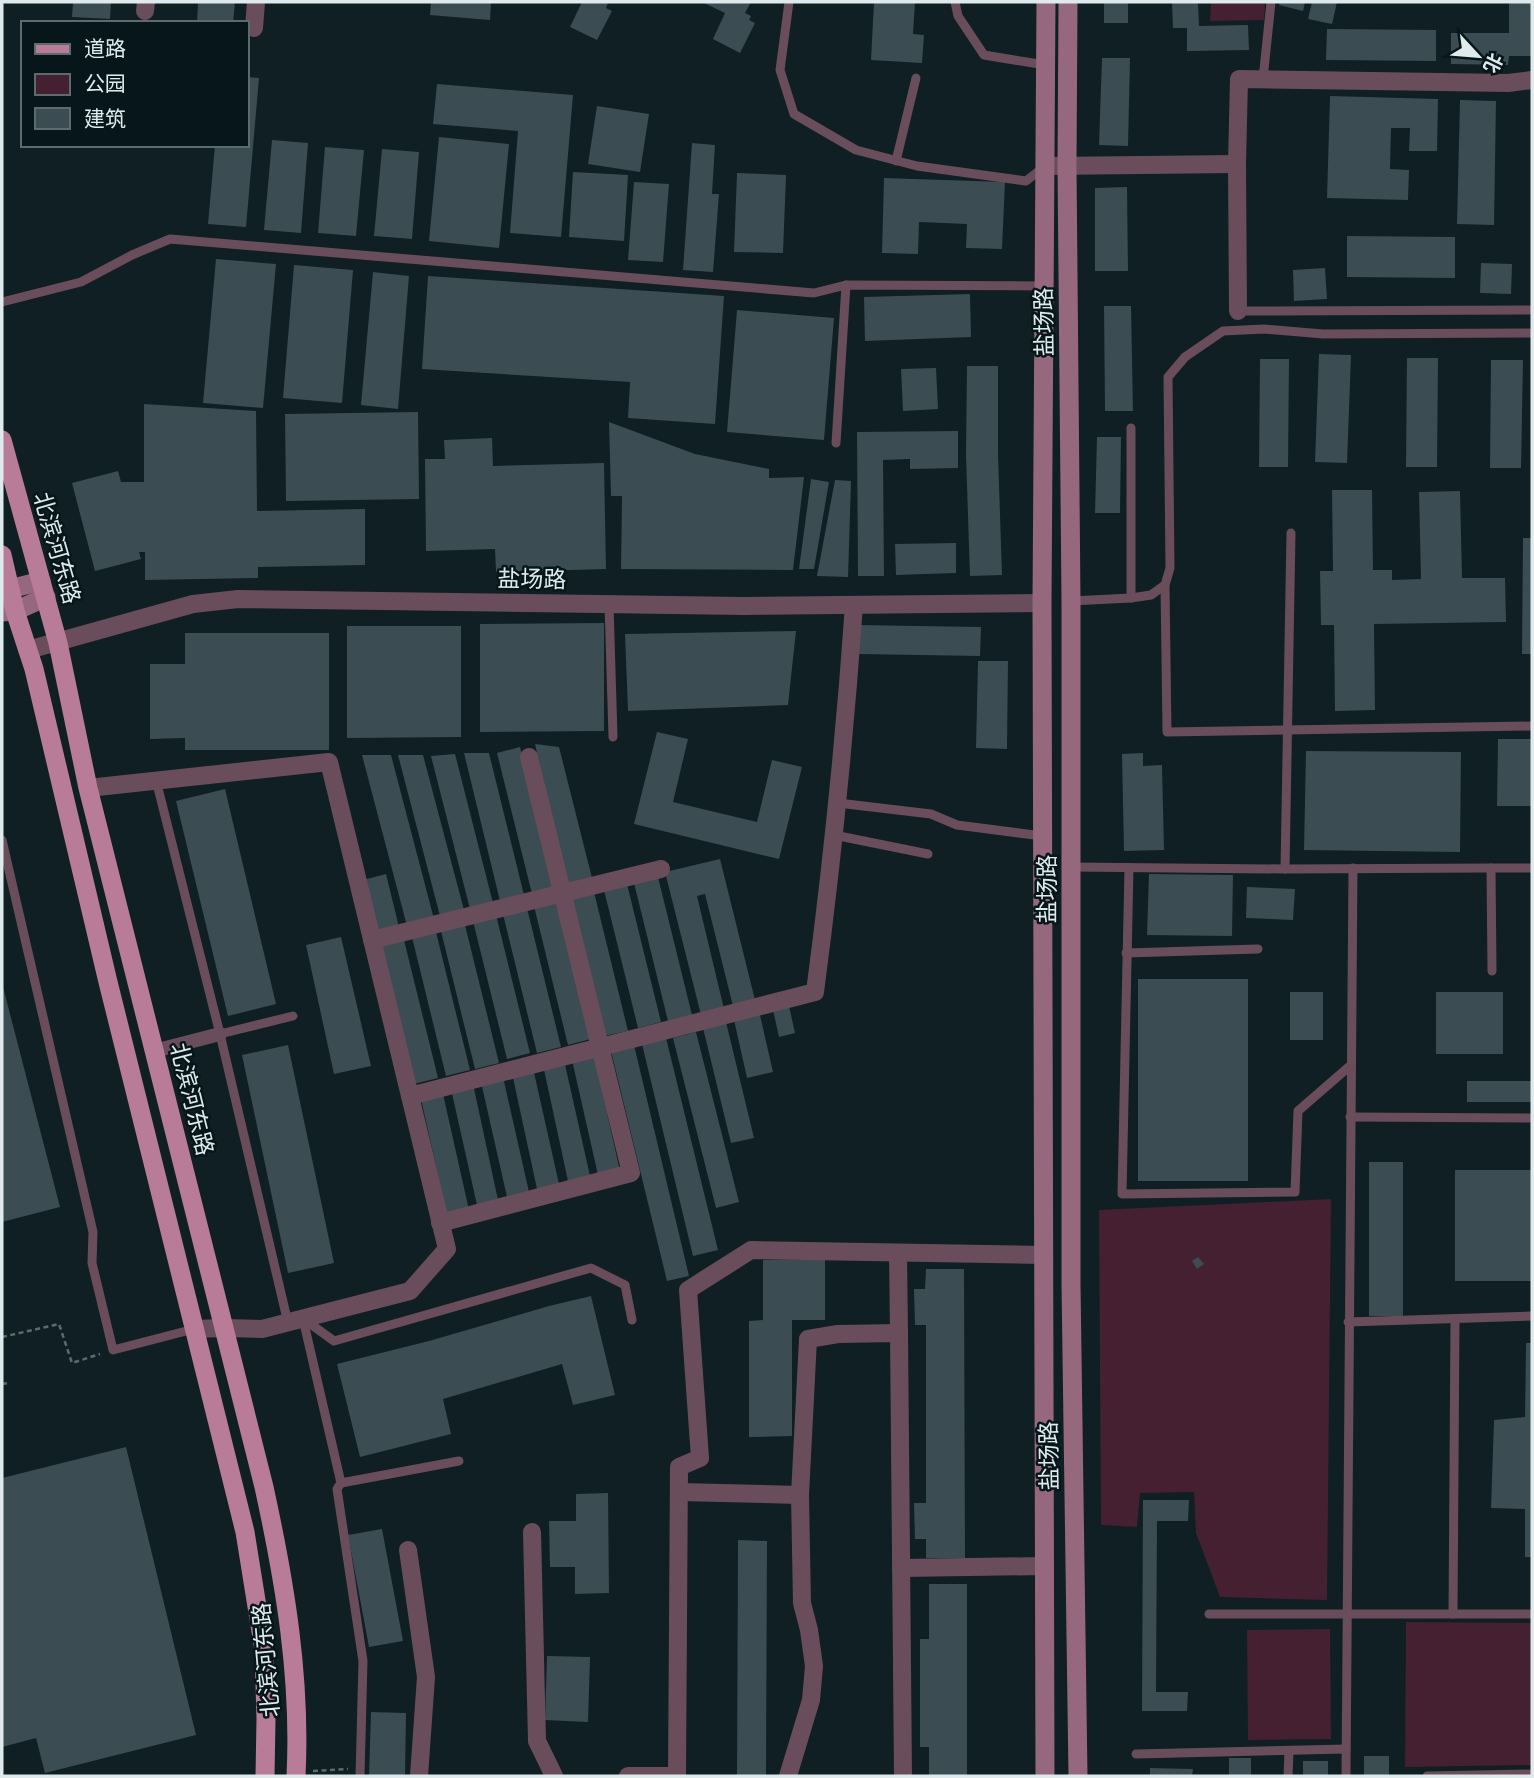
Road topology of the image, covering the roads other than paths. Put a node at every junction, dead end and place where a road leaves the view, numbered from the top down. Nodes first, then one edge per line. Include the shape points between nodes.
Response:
1 (256, 2) edge
2 (789, 2) edge
3 (955, 2) edge
4 (1046, 2) edge
5 (1068, 2) edge
6 (1271, 2) edge
7 (254, 28) dead end
8 (1047, 65) junction
9 (916, 78) dead end
10 (1263, 79) junction
11 (1532, 80) edge
12 (896, 161) junction
13 (1237, 164) junction
14 (1046, 166) junction
15 (1067, 166) junction
16 (846, 285) junction
17 (1045, 286) junction
18 (2, 302) edge
19 (1532, 310) edge
20 (1238, 311) joint
21 (1532, 333) edge
22 (1131, 428) dead end
23 (2, 440) edge
24 (836, 443) dead end
25 (1291, 533) dead end
26 (2, 555) edge
27 (1165, 585) junction
28 (6, 589) edge
29 (43, 589) junction
30 (1131, 598) junction
31 (1071, 601) junction
32 (1042, 603) junction
33 (609, 604) junction
34 (854, 605) junction
35 (8, 611) edge
36 (58, 643) junction
37 (27, 650) junction
38 (1532, 726) edge
39 (1287, 729) junction
40 (613, 737) dead end
41 (529, 757) dead end
42 (156, 780) junction
43 (88, 788) junction
44 (838, 803) junction
45 (834, 835) junction
46 (1042, 836) junction
47 (2, 839) edge
48 (928, 854) dead end
49 (1071, 867) junction
50 (1129, 868) junction
51 (1353, 868) junction
52 (1491, 868) junction
53 (1532, 868) edge
54 (661, 869) dead end
55 (1285, 869) junction
56 (562, 893) junction
57 (372, 940) junction
58 (1258, 949) dead end
59 (1126, 953) junction
60 (1492, 971) dead end
61 (293, 1016) dead end
62 (219, 1034) junction
63 (600, 1047) junction
64 (154, 1051) junction
65 (1350, 1065) junction
66 (411, 1096) junction
67 (1350, 1116) junction
68 (1532, 1118) edge
69 (440, 1223) junction
70 (898, 1253) junction
71 (1043, 1255) junction
72 (1532, 1316) edge
73 (1455, 1319) junction
74 (632, 1320) dead end
75 (296, 1321) junction
76 (1348, 1322) junction
77 (224, 1328) junction
78 (194, 1329) junction
79 (898, 1333) junction
80 (459, 1461) dead end
81 (341, 1483) junction
82 (679, 1492) junction
83 (800, 1495) junction
84 (532, 1532) dead end
85 (408, 1550) dead end
86 (1044, 1566) junction
87 (901, 1568) junction
88 (1209, 1614) dead end
89 (1346, 1614) junction
90 (1453, 1614) junction
91 (1532, 1614) edge
92 (1346, 1749) junction
93 (1289, 1751) junction
94 (1136, 1754) dead end
95 (360, 1772) edge
96 (296, 1774) edge
97 (1532, 1774) edge
98 (265, 1776) edge
99 (419, 1776) edge
100 (554, 1776) edge
101 (628, 1776) edge
102 (677, 1776) edge
103 (788, 1776) edge
104 (903, 1776) edge
105 (1045, 1776) edge
106 (1078, 1776) edge
107 (1288, 1776) edge
108 (1346, 1776) edge
109 (1427, 1776) edge

1 - 7 street
2 - 12 lane via 780,71 794,114 856,150
3 - 8 lane via 958,16 984,55
4 - 8 main road, 盐场路
5 - 15 main road, 盐场路
6 - 10 lane
8 - 14 main road, 盐场路
9 - 12 lane
10 - 11 street
10 - 13 street via 1239,79
12 - 14 lane via 1026,181
13 - 15 street
13 - 20 street
14 - 15 street
14 - 17 main road, 盐场路
15 - 31 main road, 盐场路
16 - 17 lane
16 - 18 lane via 814,293 170,239 80,282
16 - 24 lane
17 - 32 main road, 盐场路
19 - 20 lane
21 - 27 lane via 1223,331 1185,357 1168,376 1170,568
22 - 30 lane
23 - 29 main road, 北滨河东路
25 - 39 lane
26 - 28 main road, 北滨河东路
27 - 30 lane via 1151,595
27 - 39 lane via 1167,732
28 - 29 main road
28 - 35 main road, 北滨河东路
29 - 35 main road
29 - 36 main road, 北滨河东路
30 - 31 lane
31 - 49 main road, 盐场路
32 - 34 street, 盐场路
32 - 46 main road, 盐场路
33 - 34 street, 盐场路
33 - 36 street, 盐场路 via 238,599 194,604
33 - 40 lane
34 - 44 street
35 - 37 main road, 北滨河东路
36 - 37 street, 盐场路
36 - 43 main road, 北滨河东路
37 - 78 main road, 北滨河东路
38 - 39 lane
39 - 55 lane
41 - 56 street
42 - 43 street
42 - 57 street via 329,762
42 - 62 lane
43 - 64 main road, 北滨河东路
44 - 45 street
44 - 46 lane via 931,814 957,825
45 - 48 lane
45 - 63 street via 815,992
46 - 71 main road, 盐场路
47 - 78 lane via 93,1232 92,1263 113,1350
49 - 50 lane
49 - 106 main road, 盐场路
50 - 55 lane
50 - 59 lane
51 - 52 lane
51 - 55 lane
51 - 65 lane
52 - 53 lane
52 - 60 lane
54 - 56 street
56 - 57 street
56 - 63 street
57 - 66 street
58 - 59 lane
59 - 65 lane via 1122,1194 1295,1192 1298,1111
61 - 62 lane
62 - 64 street
62 - 75 lane
63 - 66 street
63 - 69 street via 631,1173
64 - 77 main road, 北滨河东路
65 - 67 lane
66 - 69 street
67 - 68 lane
67 - 76 lane
69 - 75 street via 447,1249 410,1291
70 - 71 street
70 - 79 street
70 - 82 street via 751,1250 688,1290 700,1458 679,1467
71 - 86 main road, 盐场路
72 - 73 lane
73 - 76 lane
73 - 90 lane
74 - 75 lane via 625,1286 591,1268 334,1341
75 - 77 street via 262,1329
75 - 81 lane
76 - 89 lane
77 - 78 street
77 - 96 main road, 北滨河东路 via 286,1597 294,1662
78 - 98 main road, 北滨河东路 via 245,1532 264,1650
79 - 83 street via 808,1339
79 - 87 street
80 - 81 lane
81 - 95 lane via 337,1489 363,1661
82 - 83 street
82 - 102 street
83 - 103 street via 802,1603 814,1666 811,1700
84 - 100 street via 537,1741
85 - 99 street via 426,1676
86 - 87 street
86 - 105 main road, 盐场路
87 - 104 street
88 - 89 lane
89 - 90 lane
89 - 92 lane
90 - 91 lane
92 - 93 lane
92 - 108 lane
93 - 94 lane
93 - 107 lane
97 - 109 lane
101 - 102 street

